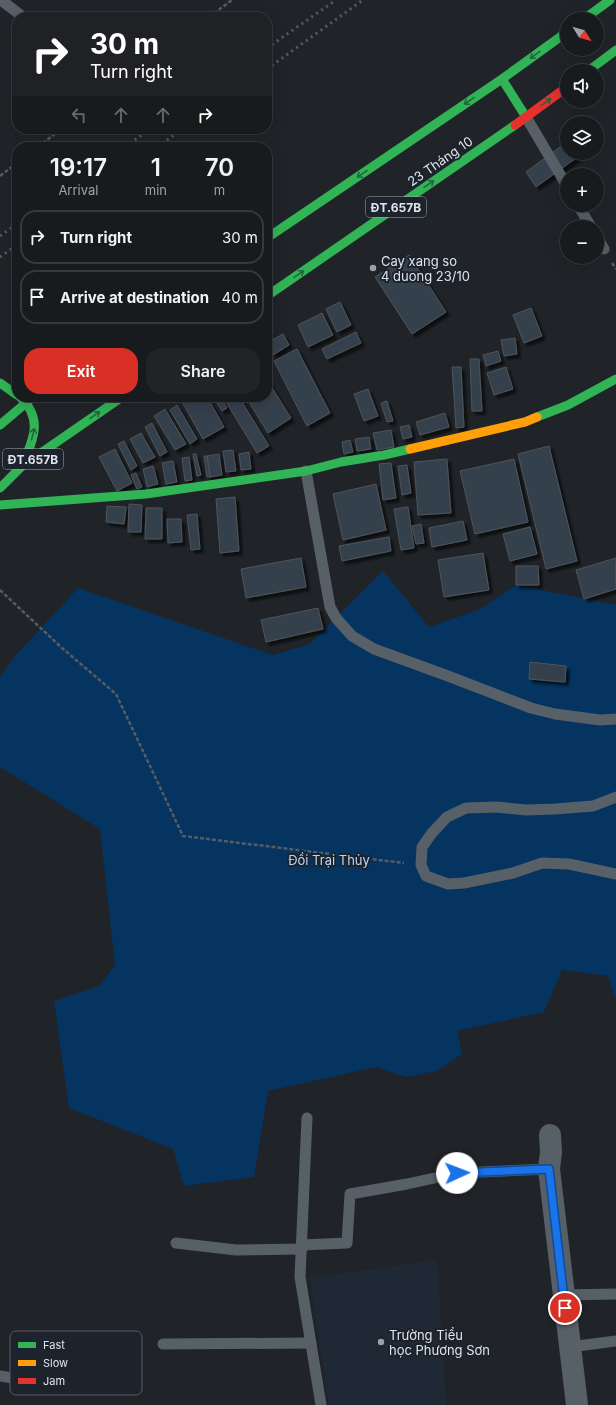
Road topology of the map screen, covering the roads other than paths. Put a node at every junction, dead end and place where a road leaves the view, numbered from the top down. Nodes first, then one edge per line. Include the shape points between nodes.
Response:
1 (1, 0) edge
2 (610, 0) edge
3 (17, 12) edge
4 (594, 12) edge
5 (560, 37) edge
6 (616, 50) edge
7 (597, 64) edge
8 (502, 79) junction
9 (560, 92) edge
10 (526, 117) junction
11 (560, 174) edge
12 (272, 235) edge
13 (272, 293) edge
14 (616, 379) edge
15 (0, 382) edge
16 (12, 391) edge
17 (23, 402) edge
18 (29, 402) edge
19 (115, 402) edge
20 (0, 425) edge
21 (22, 466) junction
22 (306, 471) junction
23 (0, 488) edge
24 (0, 505) edge
25 (616, 719) edge
26 (616, 797) edge
27 (616, 874) edge
28 (307, 1118) dead end
29 (550, 1135) dead end
30 (549, 1169) junction
31 (176, 1243) dead end
32 (302, 1247) junction
33 (616, 1294) edge
34 (563, 1295) junction
35 (616, 1341) edge
36 (311, 1343) junction
37 (163, 1344) dead end
38 (570, 1347) junction
39 (0, 1376) edge
40 (10, 1378) edge
41 (321, 1405) edge
42 (577, 1405) edge

1 - 3 lane
2 - 4 main road
5 -> 8 main road
6 - 7 main road
8 - 10 main road
8 -> 12 main road
10 -> 9 main road, 23 Tháng 10 / ĐT.657B
10 - 11 lane
13 -> 10 main road, 23 Tháng 10 / ĐT.657B
14 - 22 main road via 568,405 524,422
15 - 16 main road
17 - 20 main road
21 -> 18 main road via 35,428 34,414
21 -> 19 main road, ĐT.657B
21 - 23 main road, ĐT.657B
22 - 24 main road via 146,494
22 - 25 lane via 330,607 352,636 374,649 531,708 600,720
26 - 27 lane via 593,806 570,808 466,808 447,817 432,833 422,847 421,865 426,876 448,884 492,878 542,863 569,864
28 - 32 lane
29 - 30 street
30 - 32 lane via 457,1173 350,1194 347,1243
30 - 34 street
31 - 32 lane via 236,1250
32 - 36 lane via 300,1277
33 - 34 lane
34 - 38 street
35 - 38 lane
36 - 37 lane
36 - 41 lane
38 - 42 street
39 - 40 lane

